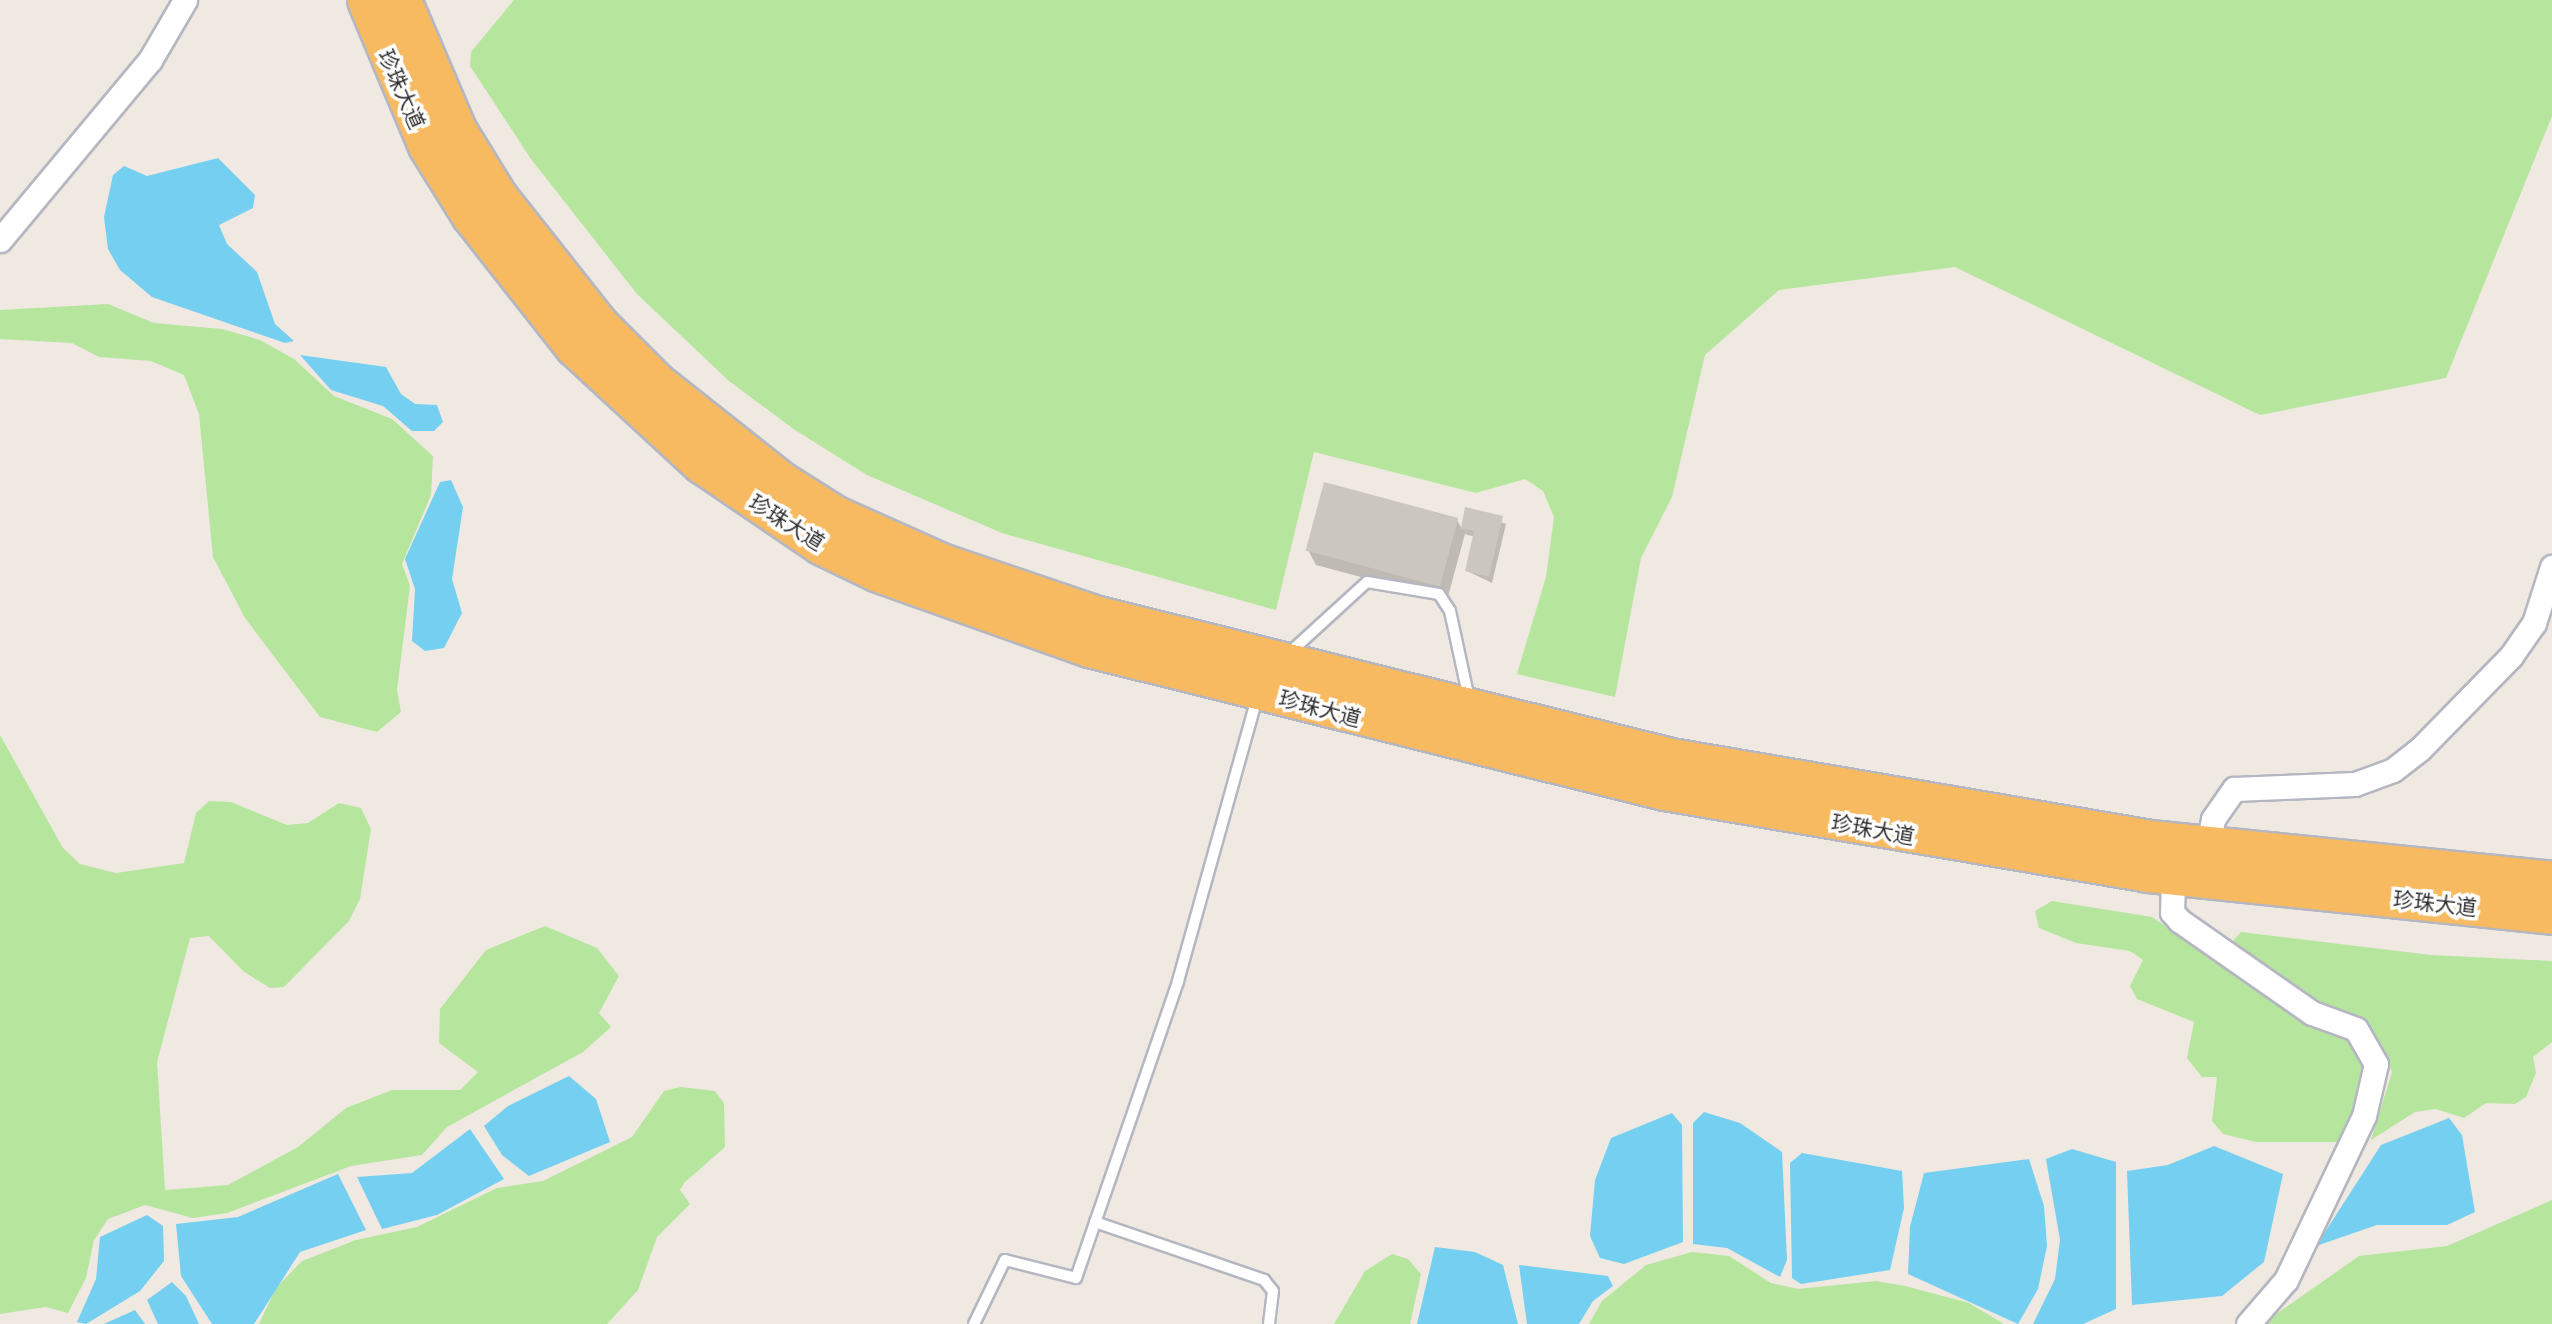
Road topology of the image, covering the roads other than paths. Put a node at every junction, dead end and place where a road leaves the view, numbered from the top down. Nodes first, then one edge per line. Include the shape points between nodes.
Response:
1 (174, 0) edge
2 (185, 0) edge
3 (366, 0) edge
4 (402, 0) edge
5 (0, 225) edge
6 (0, 240) edge
7 (2552, 567) edge
8 (1281, 663) junction
9 (1259, 692) junction
10 (1472, 712) junction
11 (2208, 845) junction
12 (2173, 876) junction
13 (2552, 880) edge
14 (2552, 915) edge
15 (1095, 1223) junction
16 (974, 1324) edge
17 (1269, 1324) edge
18 (2248, 1324) edge

1 - 5 street via 142,54
2 - 6 street via 150,60
3 - 9 highway, 珍珠大道 via 427,146 470,215 574,347 701,464 820,545 929,594 1089,648
4 - 8 highway, 珍珠大道 via 458,131 498,195 599,324 722,437 836,514 941,562 1098,615
7 - 11 street via 2534,623 2511,656 2420,749 2393,770 2355,784 2234,789 2213,819
8 - 10 highway, 珍珠大道
8 - 10 lane via 1367,582 1439,594 1450,611
9 - 12 highway, 珍珠大道 via 1664,790
9 - 15 lane via 1178,981
10 - 11 highway, 珍珠大道 via 1911,802
11 - 12 street
11 - 13 highway, 珍珠大道
12 - 14 highway, 珍珠大道
12 - 18 street via 2172,912 2180,921 2312,1013 2356,1029 2376,1064 2364,1116 2286,1280
15 - 16 lane via 1076,1278 999,1263
15 - 17 lane via 1264,1280 1273,1291

